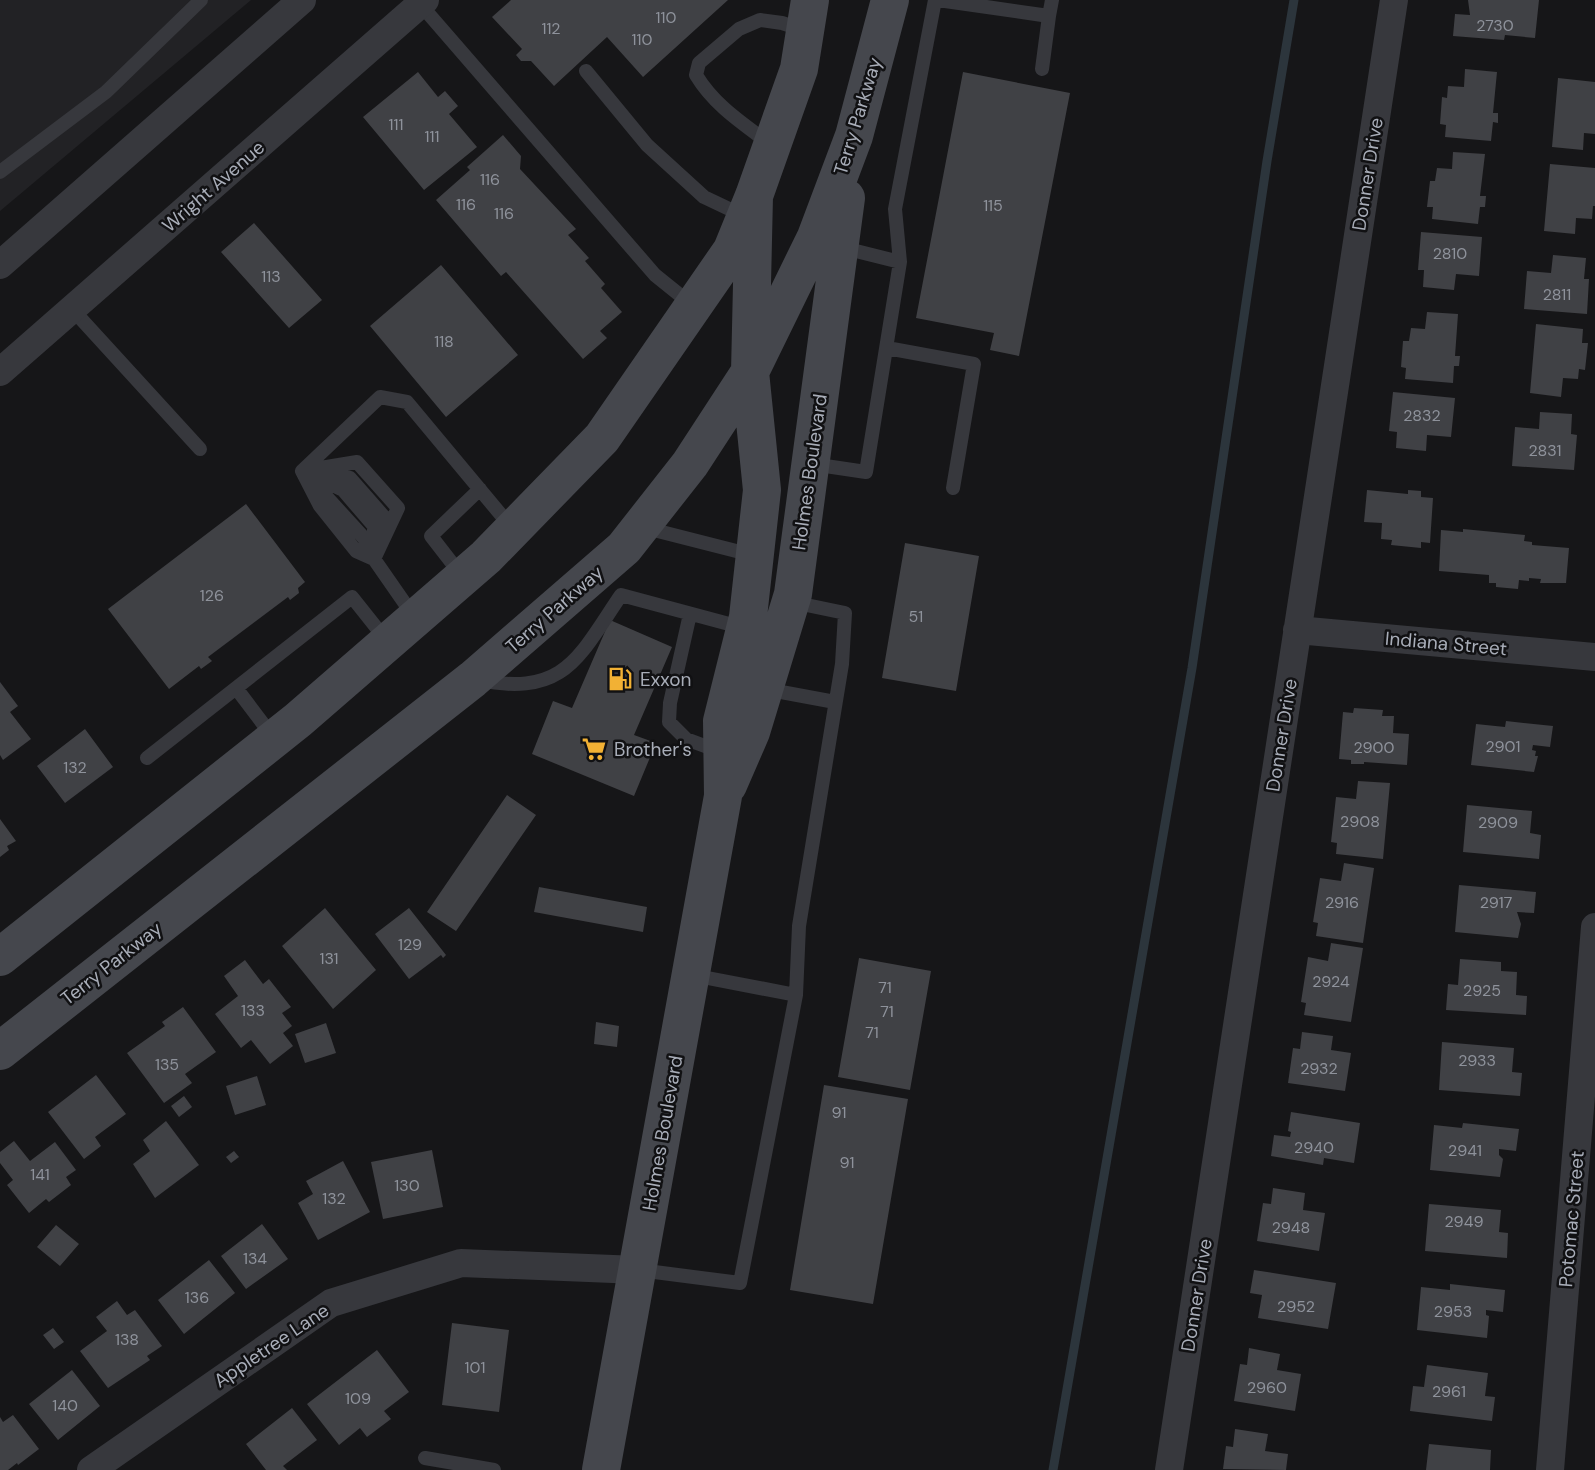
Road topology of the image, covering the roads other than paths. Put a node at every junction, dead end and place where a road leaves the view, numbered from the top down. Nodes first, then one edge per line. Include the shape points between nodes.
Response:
1 (201, 0) edge
2 (302, 0) edge
3 (890, 0) edge
4 (937, 0) edge
5 (1052, 0) edge
6 (1394, 0) edge
7 (423, 2) edge
8 (970, 2) edge
9 (807, 15) edge
10 (1049, 16) junction
11 (1042, 69) dead end
12 (586, 71) dead end
13 (854, 136) junction
14 (771, 144) junction
15 (0, 172) edge
16 (750, 206) junction
17 (839, 247) junction
18 (900, 262) junction
19 (0, 265) edge
20 (693, 306) junction
21 (72, 309) junction
22 (887, 348) junction
23 (0, 372) edge
24 (750, 372) junction
25 (200, 449) dead end
26 (810, 464) junction
27 (302, 471) junction
28 (953, 488) dead end
29 (480, 489) junction
30 (641, 526) junction
31 (513, 529) junction
32 (755, 555) junction
33 (374, 559) junction
34 (463, 577) junction
35 (610, 582) junction
36 (791, 601) junction
37 (690, 614) junction
38 (745, 629) junction
39 (402, 630) junction
40 (1297, 630) junction
41 (1595, 657) edge
42 (473, 679) junction
43 (236, 688) junction
44 (764, 689) junction
45 (835, 702) junction
46 (275, 739) junction
47 (723, 752) junction
48 (147, 758) dead end
49 (723, 796) junction
50 (1595, 927) edge
51 (0, 957) edge
52 (691, 974) junction
53 (796, 995) junction
54 (0, 1051) edge
55 (638, 1270) junction
56 (425, 1458) dead end
57 (91, 1470) edge
58 (494, 1470) edge
59 (601, 1470) edge
60 (1170, 1470) edge
61 (1550, 1470) edge

1 - 15 lane via 106,92
2 - 19 street
3 - 13 street, Terry Parkway
4 - 8 lane
4 - 18 lane via 895,209
5 - 10 lane
6 - 40 street, Donner Drive
7 - 20 lane via 655,275
7 - 21 street, Wright Avenue
8 - 10 lane
9 - 14 street via 799,69
9 - 14 lane via 782,23 760,20 739,29 699,63 696,75 703,87 723,109
10 - 11 lane
12 - 16 lane via 647,145 704,197
13 - 17 street, Holmes Boulevard
13 - 24 street, Terry Parkway via 816,237
14 - 16 street
16 - 20 street via 732,250
16 - 24 street, Holmes Boulevard
17 - 18 lane
17 - 26 street, Holmes Boulevard
18 - 22 lane
20 - 31 street via 601,438
21 - 23 street, Wright Avenue
21 - 25 lane
22 - 26 lane via 866,472
22 - 28 lane via 974,364
24 - 30 street, Terry Parkway via 690,464
24 - 32 street, Holmes Boulevard via 762,490
26 - 36 street, Holmes Boulevard
27 - 29 lane via 380,397 407,402
27 - 33 lane via 320,506 356,551
27 - 33 lane via 343,490 374,526
27 - 33 lane via 357,462 397,508
29 - 31 lane
29 - 34 lane via 431,536
30 - 32 lane
30 - 35 street, Terry Parkway via 624,548
31 - 34 street
32 - 38 street, Holmes Boulevard
33 - 39 lane
34 - 39 street
35 - 37 lane
35 - 42 street, Terry Parkway
35 - 42 lane via 578,659 555,677 505,685
36 - 44 street, Holmes Boulevard
36 - 45 lane via 845,612
37 - 38 lane
37 - 47 lane via 669,722 686,739
38 - 47 street, Holmes Boulevard via 722,721
39 - 43 lane via 352,597
39 - 46 street
40 - 41 street, Indiana Street
40 - 60 street, Donner Drive
42 - 54 street, Terry Parkway
43 - 46 lane
43 - 48 lane
44 - 45 lane
44 - 49 street, Holmes Boulevard
45 - 53 lane via 799,926
46 - 51 street
47 - 49 street, Holmes Boulevard
49 - 52 street, Holmes Boulevard
50 - 61 street, Potomac Street
52 - 53 lane
52 - 55 street, Holmes Boulevard
53 - 55 lane via 740,1283
55 - 57 street, Appletree Lane via 461,1263 331,1303
55 - 59 street, Holmes Boulevard
56 - 58 lane

